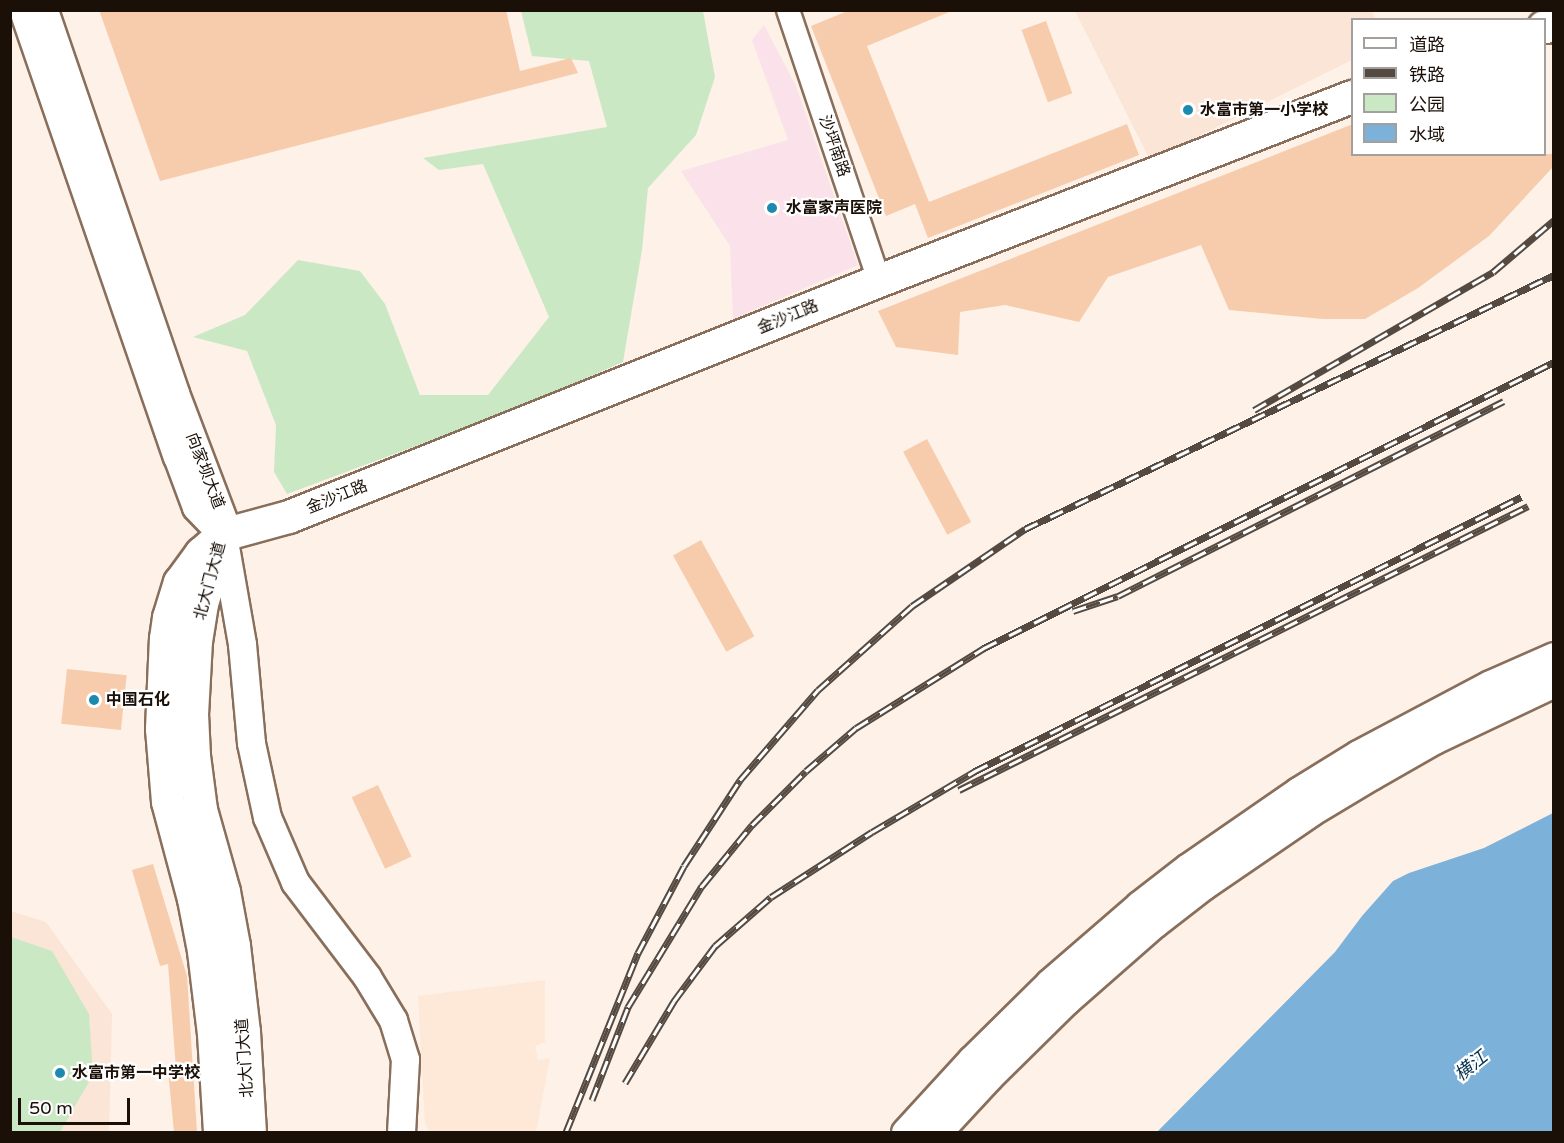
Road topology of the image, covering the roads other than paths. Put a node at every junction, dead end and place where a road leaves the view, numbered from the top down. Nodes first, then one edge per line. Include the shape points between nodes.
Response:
1 (23, 10) edge
2 (44, 10) edge
3 (788, 10) edge
4 (1351, 98) edge
5 (879, 281) junction
6 (223, 535) junction
7 (1554, 656) edge
8 (1554, 683) edge
9 (220, 1132) edge
10 (250, 1132) edge
11 (401, 1132) edge
12 (905, 1132) edge
13 (938, 1132) edge

1 - 6 main road, 向家坝大道 via 188,486 196,507
2 - 6 main road, 向家坝大道 via 175,393 224,522
3 - 5 street, 沙坪南路
4 - 5 highway, 金沙江路
5 - 6 highway, 金沙江路 via 289,517
6 - 9 highway, 北大门大道 via 191,566 173,601 166,639 162,714 168,802 191,884 204,951
6 - 10 highway, 北大门大道 via 204,596 197,635 193,738 200,804 224,892 235,956
6 - 11 main road via 242,644 251,743 267,817 295,882 367,977 393,1020 405,1059
7 - 12 main road via 1490,684 1358,754 1188,867 1049,983
8 - 13 main road via 1371,776 1203,886 1066,1001

